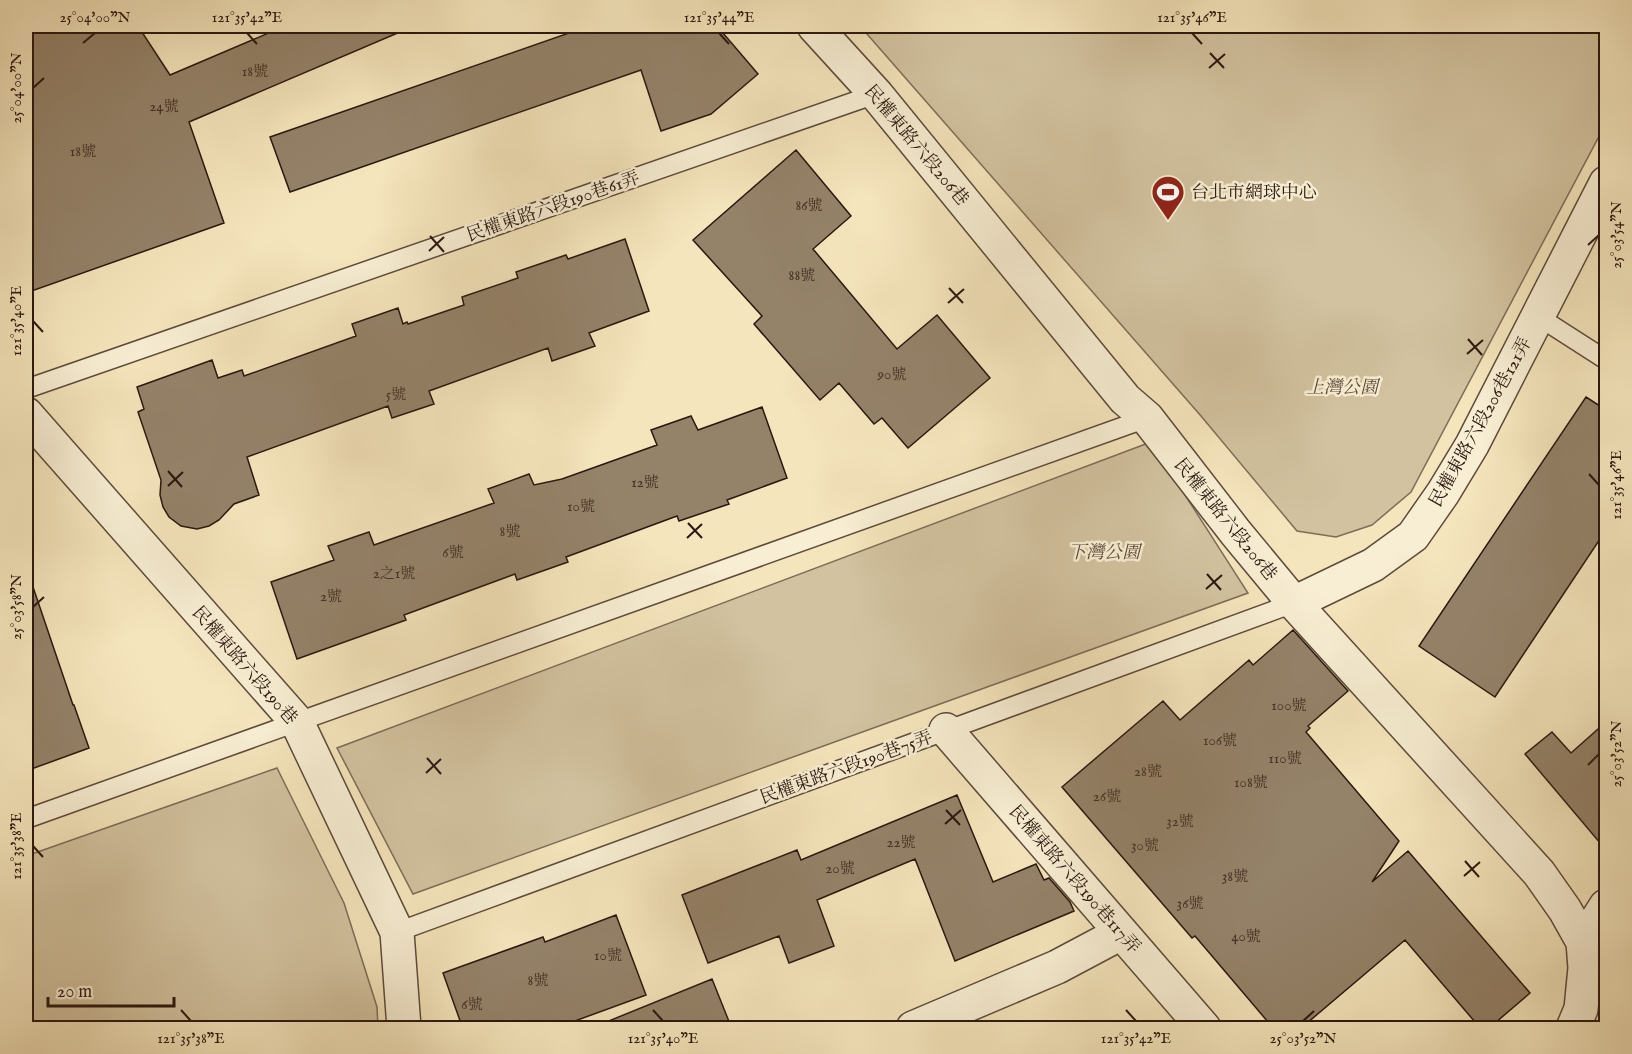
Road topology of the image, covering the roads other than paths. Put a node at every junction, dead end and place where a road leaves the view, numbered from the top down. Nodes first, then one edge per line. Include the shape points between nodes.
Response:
1 (814, 26) edge
2 (876, 94) junction
3 (1606, 183) edge
4 (1539, 317) junction
5 (1606, 360) edge
6 (26, 389) edge
7 (26, 414) edge
8 (1147, 418) junction
9 (1294, 603) junction
10 (297, 722) junction
11 (946, 730) junction
12 (26, 819) edge
13 (1606, 906) edge
14 (397, 932) junction
15 (1121, 933) junction
16 (1583, 942) junction
17 (404, 1029) edge
18 (913, 1029) edge
19 (1204, 1029) edge
20 (1573, 1029) edge

1 - 2 street, 民權東路六段206巷
2 - 6 lane, 民權東路六段190巷61弄
2 - 8 street, 民權東路六段206巷 via 1125,399
3 - 4 street, 民權東路六段206巷121弄
4 - 5 lane
4 - 9 street, 民權東路六段206巷121弄 via 1472,445 1413,536 1373,565
7 - 10 street, 民權東路六段190巷
8 - 9 street, 民權東路六段206巷
8 - 10 lane
9 - 11 lane, 民權東路六段190巷75弄
9 - 16 street, 民權東路六段206巷 via 1539,873
10 - 12 lane
10 - 14 street, 民權東路六段190巷
11 - 14 lane, 民權東路六段190巷75弄
11 - 15 street, 民權東路六段190巷117弄
13 - 16 street
14 - 17 street, 民權東路六段190巷
15 - 18 street via 1057,967
15 - 19 street, 民權東路六段190巷117弄
16 - 20 street, 民權東路六段206巷 via 1581,1009

